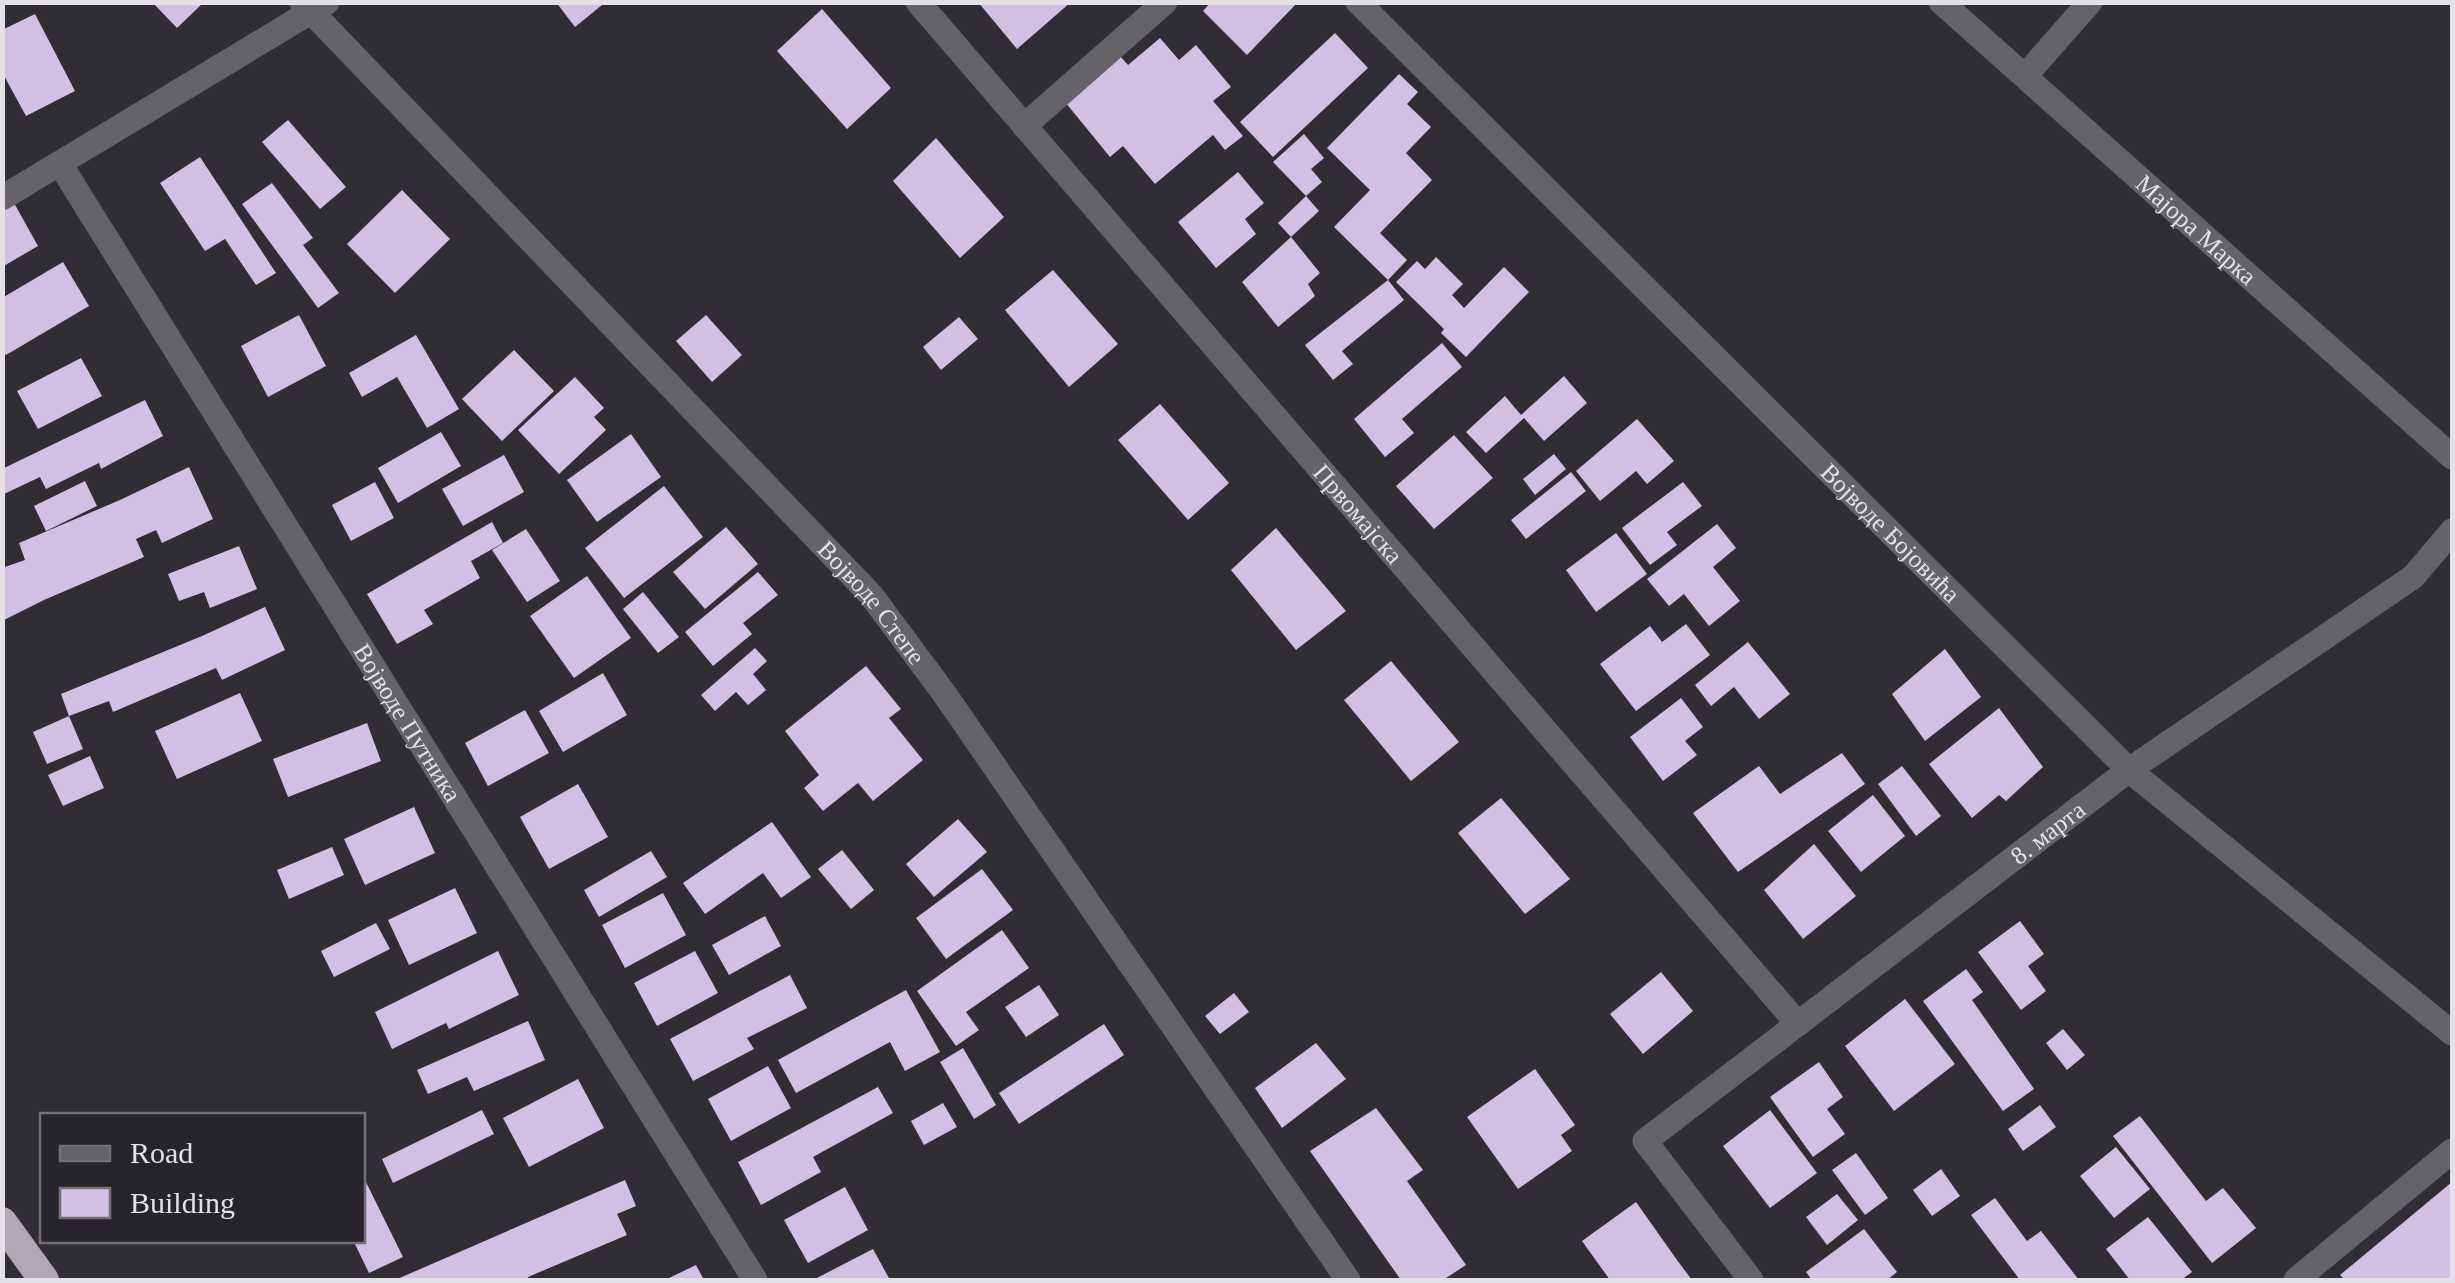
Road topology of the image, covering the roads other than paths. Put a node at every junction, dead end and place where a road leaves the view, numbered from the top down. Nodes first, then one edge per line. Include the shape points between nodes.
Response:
1 (918, 2) edge
2 (1164, 2) edge
3 (1358, 2) edge
4 (1941, 2) edge
5 (2090, 2) edge
6 (313, 6) edge
7 (2025, 76) junction
8 (1024, 126) junction
9 (60, 164) junction
10 (2, 198) edge
11 (2452, 457) edge
12 (2452, 531) edge
13 (2130, 770) junction
14 (1798, 1024) junction
15 (2452, 1033) edge
16 (2452, 1152) edge
17 (2, 1222) edge
18 (44, 1280) edge
19 (755, 1280) edge
20 (1348, 1280) edge
21 (1751, 1280) edge
22 (2299, 1280) edge

1 - 8 street, Првомајска
2 - 8 street
3 - 13 street, Војводе Бојовића
4 - 7 street, Мајора Марка
5 - 7 street
6 - 9 street
6 - 20 street, Војводе Степе via 871,595
7 - 11 street, Мајора Марка
8 - 14 street, Првомајска
9 - 10 street
9 - 19 street, Војводе Путника
12 - 13 street, 8. марта via 2413,577
13 - 14 street, 8. марта
13 - 15 street, Војводе Бојовића
14 - 21 street, 8. марта via 1645,1141
16 - 22 street
17 - 18 highway

